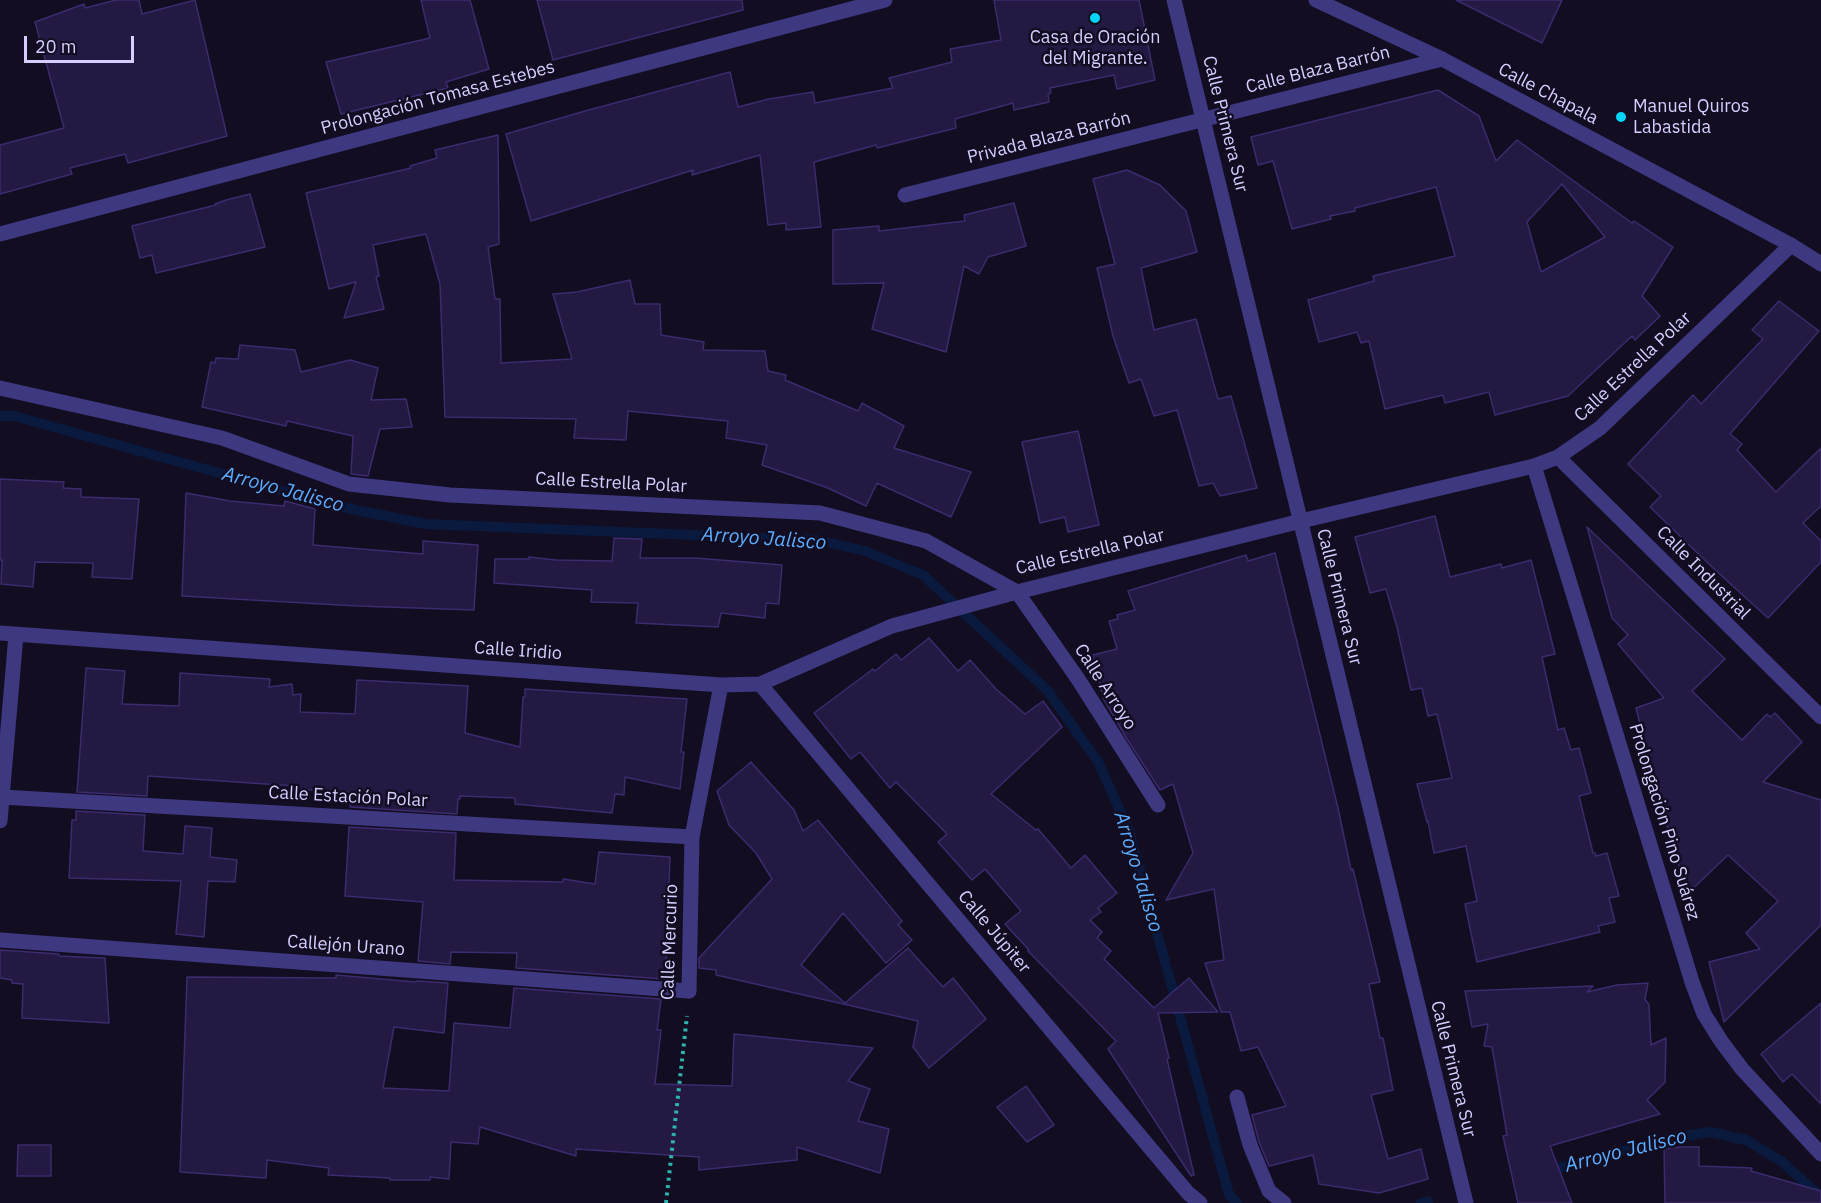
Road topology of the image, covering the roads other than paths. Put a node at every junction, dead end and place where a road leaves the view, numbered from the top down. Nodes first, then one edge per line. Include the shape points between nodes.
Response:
1 (885, 0) edge
2 (1174, 0) edge
3 (1316, 0) edge
4 (1442, 59) junction
5 (1203, 119) junction
6 (905, 195) dead end
7 (0, 234) edge
8 (1791, 245) junction
9 (1821, 264) edge
10 (0, 388) edge
11 (1558, 457) junction
12 (1534, 466) junction
13 (1301, 521) junction
14 (1017, 592) junction
15 (0, 633) edge
16 (16, 634) junction
17 (760, 684) junction
18 (721, 685) junction
19 (1821, 717) edge
20 (2, 797) junction
21 (1158, 805) dead end
22 (0, 820) edge
23 (692, 837) junction
24 (0, 940) edge
25 (689, 991) joint
26 (1237, 1097) dead end
27 (1821, 1154) edge
28 (1200, 1203) edge
29 (1284, 1203) edge
30 (1466, 1203) edge

1 - 7 street, Prolongación Tomasa Estebes
2 - 5 street, Calle Primera Sur
3 - 4 street, Calle Chapala
4 - 5 street, Calle Blaza Barrón
4 - 8 street, Calle Chapala
5 - 6 street, Privada Blaza Barrón
5 - 13 street, Calle Primera Sur
8 - 9 street, Calle Chapala
8 - 11 street, Calle Estrella Polar via 1600,428
10 - 14 street, Calle Estrella Polar via 222,438 349,484 450,495 820,513 926,541
11 - 12 street, Calle Estrella Polar
11 - 19 street, Calle Industrial
12 - 13 street, Calle Estrella Polar
12 - 27 street, Prolongación Pino Suárez via 1704,1014 1742,1069
13 - 14 street, Calle Estrella Polar
13 - 30 street, Calle Primera Sur
14 - 17 street, Calle Iridio via 892,626
14 - 21 street, Calle Arroyo
15 - 16 street, Calle Iridio
16 - 18 street, Calle Iridio
16 - 20 street
17 - 18 street, Calle Iridio
17 - 28 street, Calle Júpiter
18 - 23 street, Calle Mercurio
20 - 22 street
20 - 23 street, Calle Estación Polar
23 - 25 street, Calle Mercurio
24 - 25 street, Callejón Urano
26 - 29 street via 1250,1145 1269,1191

